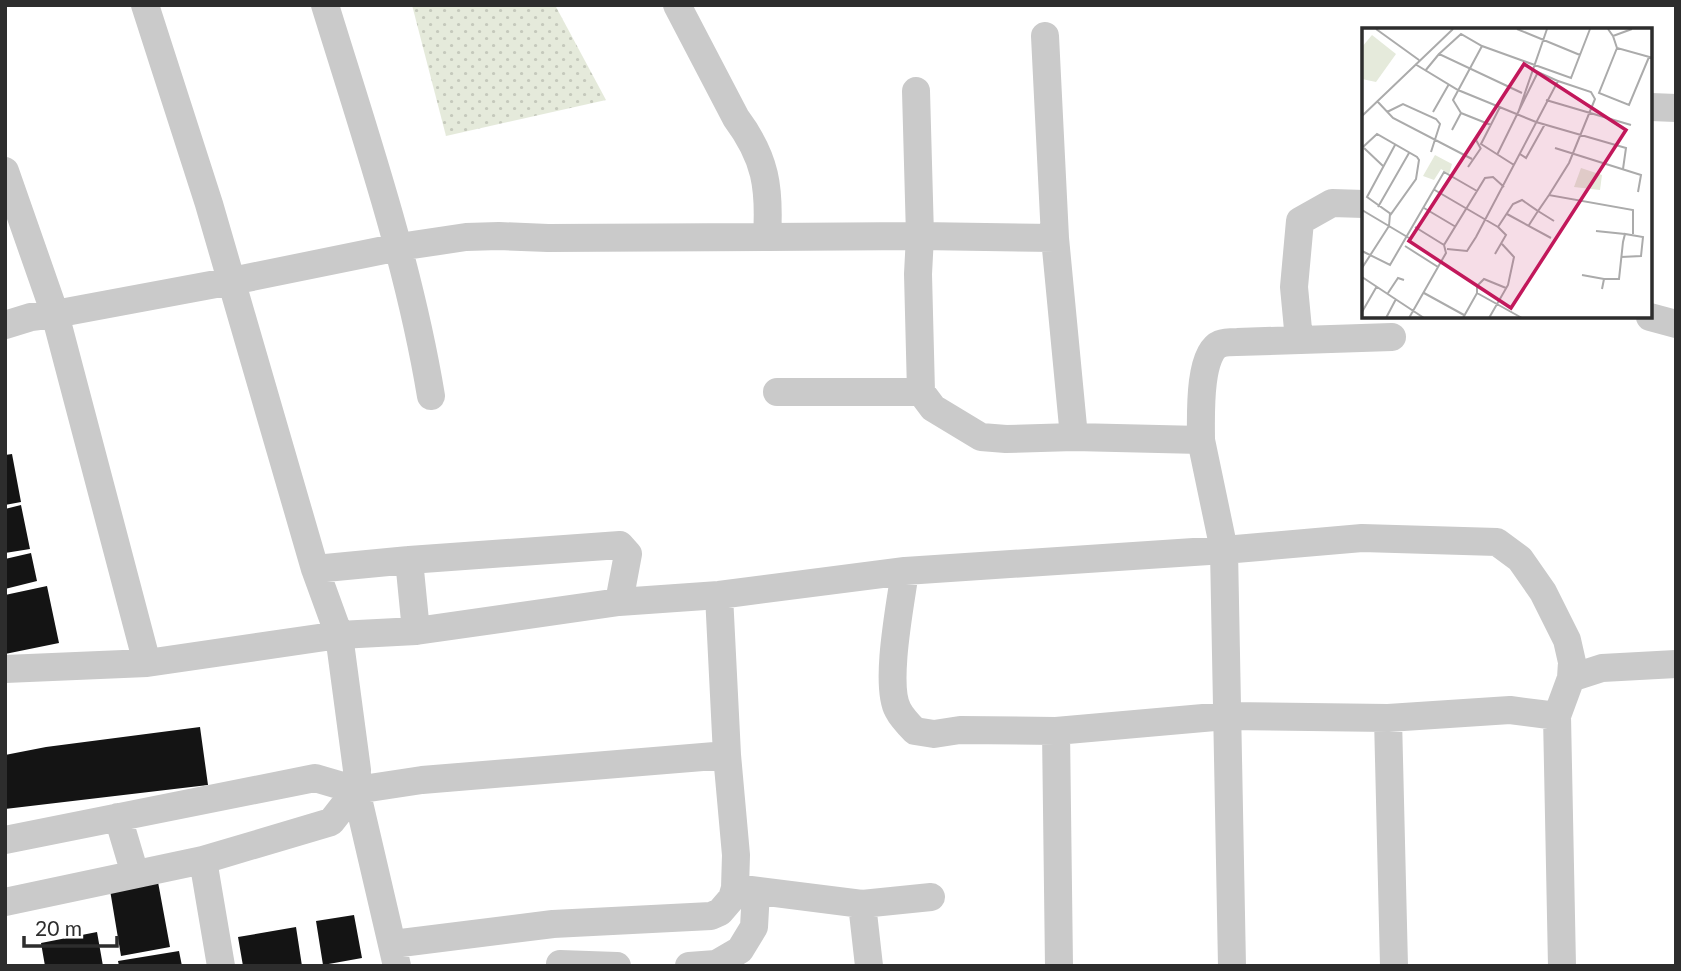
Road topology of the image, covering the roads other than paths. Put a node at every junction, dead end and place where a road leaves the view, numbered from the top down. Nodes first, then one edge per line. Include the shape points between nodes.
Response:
1 (145, 5) edge
2 (325, 5) edge
3 (677, 5) edge
4 (1045, 36) dead end
5 (916, 91) dead end
6 (1653, 107) edge
7 (1676, 108) edge
8 (5, 171) edge
9 (1362, 204) edge
10 (920, 236) junction
11 (767, 237) junction
12 (1055, 238) junction
13 (399, 247) junction
14 (232, 281) junction
15 (55, 314) junction
16 (1653, 318) edge
17 (1676, 324) edge
18 (5, 325) edge
19 (1392, 337) dead end
20 (1299, 340) junction
21 (778, 392) dead end
22 (921, 392) junction
23 (431, 396) dead end
24 (1074, 437) junction
25 (1200, 440) junction
26 (1224, 550) junction
27 (409, 560) junction
28 (315, 569) junction
29 (905, 570) junction
30 (719, 595) junction
31 (619, 602) junction
32 (416, 631) junction
33 (339, 635) junction
34 (147, 663) junction
35 (1676, 664) edge
36 (5, 669) edge
37 (1571, 678) junction
38 (1226, 716) junction
39 (1557, 716) junction
40 (1388, 718) junction
41 (1056, 732) junction
42 (727, 755) junction
43 (356, 790) junction
44 (118, 817) junction
45 (5, 840) edge
46 (203, 860) junction
47 (135, 874) junction
48 (745, 890) junction
49 (7, 894) edge
50 (931, 897) dead end
51 (862, 904) junction
52 (553, 924) junction
53 (395, 955) edge
54 (561, 965) edge
55 (221, 966) edge
56 (617, 966) edge
57 (689, 966) edge
58 (869, 966) edge
59 (1059, 966) edge
60 (1232, 966) edge
61 (1394, 966) edge
62 (1562, 966) edge

1 - 14 street
2 - 13 street
3 - 11 street via 760,159 769,206
4 - 12 street
5 - 10 street
6 - 7 street
8 - 15 street
9 - 20 street via 1332,203 1300,221 1294,287
10 - 11 street
10 - 12 street
10 - 22 street
11 - 13 street via 499,236
12 - 24 street
13 - 14 street
13 - 23 street
14 - 15 street
14 - 28 street
15 - 18 street
15 - 34 street
16 - 17 street
19 - 20 street
20 - 25 street via 1220,344 1211,352 1201,393
21 - 22 street
22 - 24 street via 933,408 981,437
24 - 25 street
25 - 26 street
26 - 29 street
26 - 37 street via 1362,538 1497,542 1520,559 1543,592 1567,639
26 - 38 street
27 - 28 street
27 - 31 street via 620,545 628,554
27 - 32 street
28 - 33 street
29 - 30 street
29 - 41 street via 892,687 897,709 915,731
30 - 31 street
30 - 42 street
31 - 32 street
32 - 33 street
33 - 34 street
33 - 43 street
34 - 36 street
35 - 37 street via 1602,668
37 - 39 street
38 - 40 street
38 - 41 street
38 - 60 street
39 - 40 street via 1510,710
39 - 62 street
40 - 61 street
41 - 59 street
42 - 43 street via 422,780
42 - 48 street via 736,855
43 - 44 street via 315,778
43 - 46 street via 331,822
43 - 53 street
44 - 45 street
44 - 47 street
46 - 47 street
46 - 55 street
47 - 49 street
48 - 51 street
48 - 52 street via 711,916
48 - 57 street via 754,927 740,950 716,964
50 - 51 street
51 - 58 street
52 - 53 street
52 - 54 street
54 - 56 street

